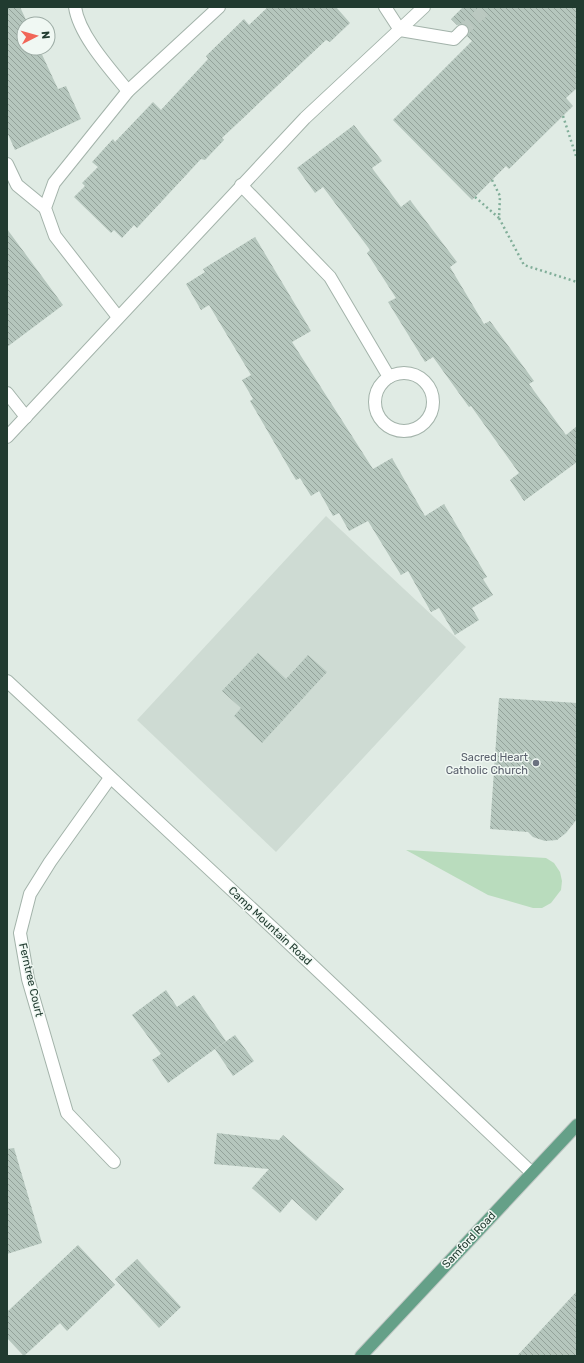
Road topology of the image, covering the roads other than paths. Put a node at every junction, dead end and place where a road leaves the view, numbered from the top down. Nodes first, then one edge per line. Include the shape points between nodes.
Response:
1 (75, 7) edge
2 (219, 7) edge
3 (385, 7) edge
4 (424, 7) edge
5 (400, 30) junction
6 (462, 31) tunnel mouth
7 (128, 91) junction
8 (7, 164) edge
9 (241, 185) junction
10 (45, 208) junction
11 (118, 317) junction
12 (389, 377) junction
13 (7, 393) edge
14 (26, 417) junction
15 (7, 437) edge
16 (7, 681) edge
17 (110, 778) junction
18 (577, 1125) edge
19 (114, 1162) dead end
20 (531, 1172) junction
21 (362, 1356) edge

1 - 7 street via 76,17 99,55
2 - 7 street
3 - 5 street
4 - 5 street
5 - 6 street via 454,39
5 - 9 street via 305,118
7 - 10 street via 54,183
8 - 10 street via 17,185
9 - 11 street
9 - 12 street via 330,277
10 - 11 street via 55,236
11 - 14 street
12 - 12 street via 398,373 408,373 425,382 430,391 433,401 427,419 411,431 392,429 379,417 375,400 377,391
13 - 14 street
14 - 15 street
16 - 17 street, Camp Mountain Road
17 - 19 street, Ferntree Court via 30,894 20,933 28,979 67,1113
17 - 20 street, Camp Mountain Road
18 - 20 main road, Samford Road
20 - 21 main road, Samford Road

